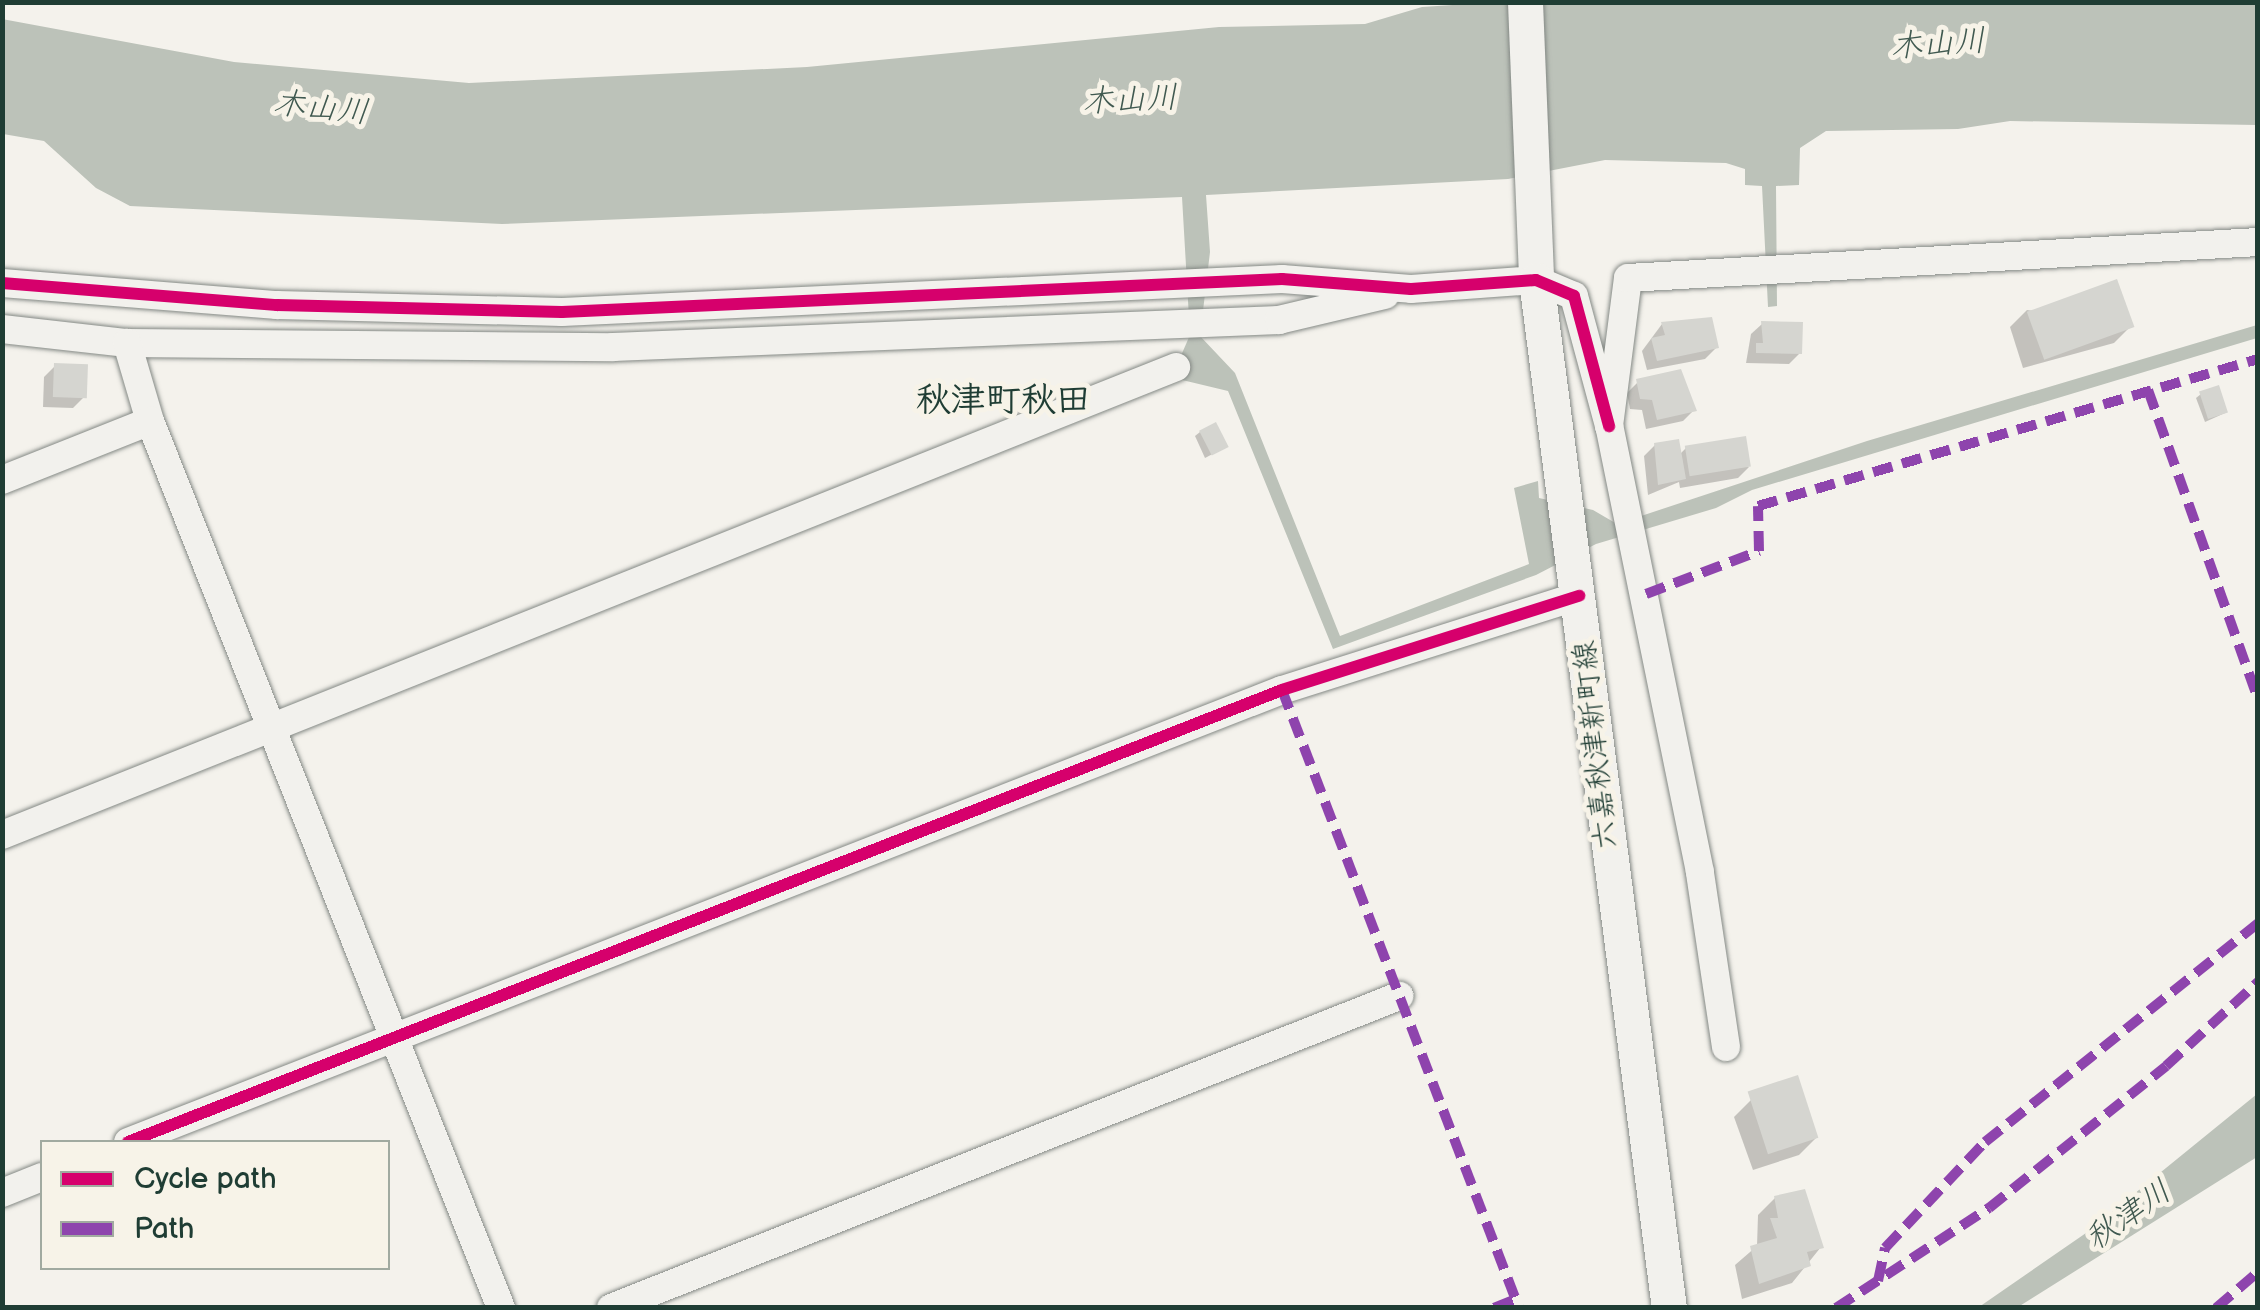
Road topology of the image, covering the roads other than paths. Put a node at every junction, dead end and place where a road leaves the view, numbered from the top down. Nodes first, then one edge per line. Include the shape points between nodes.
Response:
1 (1525, 2) edge
2 (2258, 242) edge
3 (1536, 280) junction
4 (2, 283) edge
5 (1411, 289) junction
6 (2, 328) edge
7 (127, 344) junction
8 (1176, 367) dead end
9 (150, 422) junction
10 (1609, 426) junction
11 (2, 480) edge
12 (1579, 596) junction
13 (273, 730) junction
14 (2, 835) edge
15 (1400, 996) dead end
16 (395, 1036) junction
17 (1726, 1046) dead end
18 (133, 1140) edge
19 (40, 1177) edge
20 (2, 1192) edge
21 (501, 1308) edge
22 (611, 1308) edge
23 (1669, 1308) edge

1 - 3 main road, 六嘉秋津新町線
2 - 10 street via 1628,278
3 - 5 street
3 - 10 street via 1574,296
3 - 12 main road, 六嘉秋津新町線
4 - 5 street via 277,305 562,312 1282,280
5 - 7 street via 1279,320 972,337 613,347
6 - 7 street
7 - 9 street
8 - 13 street
9 - 11 street
9 - 13 street
10 - 17 street via 1700,872
12 - 16 street via 1282,690
12 - 23 main road, 六嘉秋津新町線
13 - 14 street
13 - 16 street
15 - 22 street
16 - 18 street
16 - 21 street
19 - 20 street

